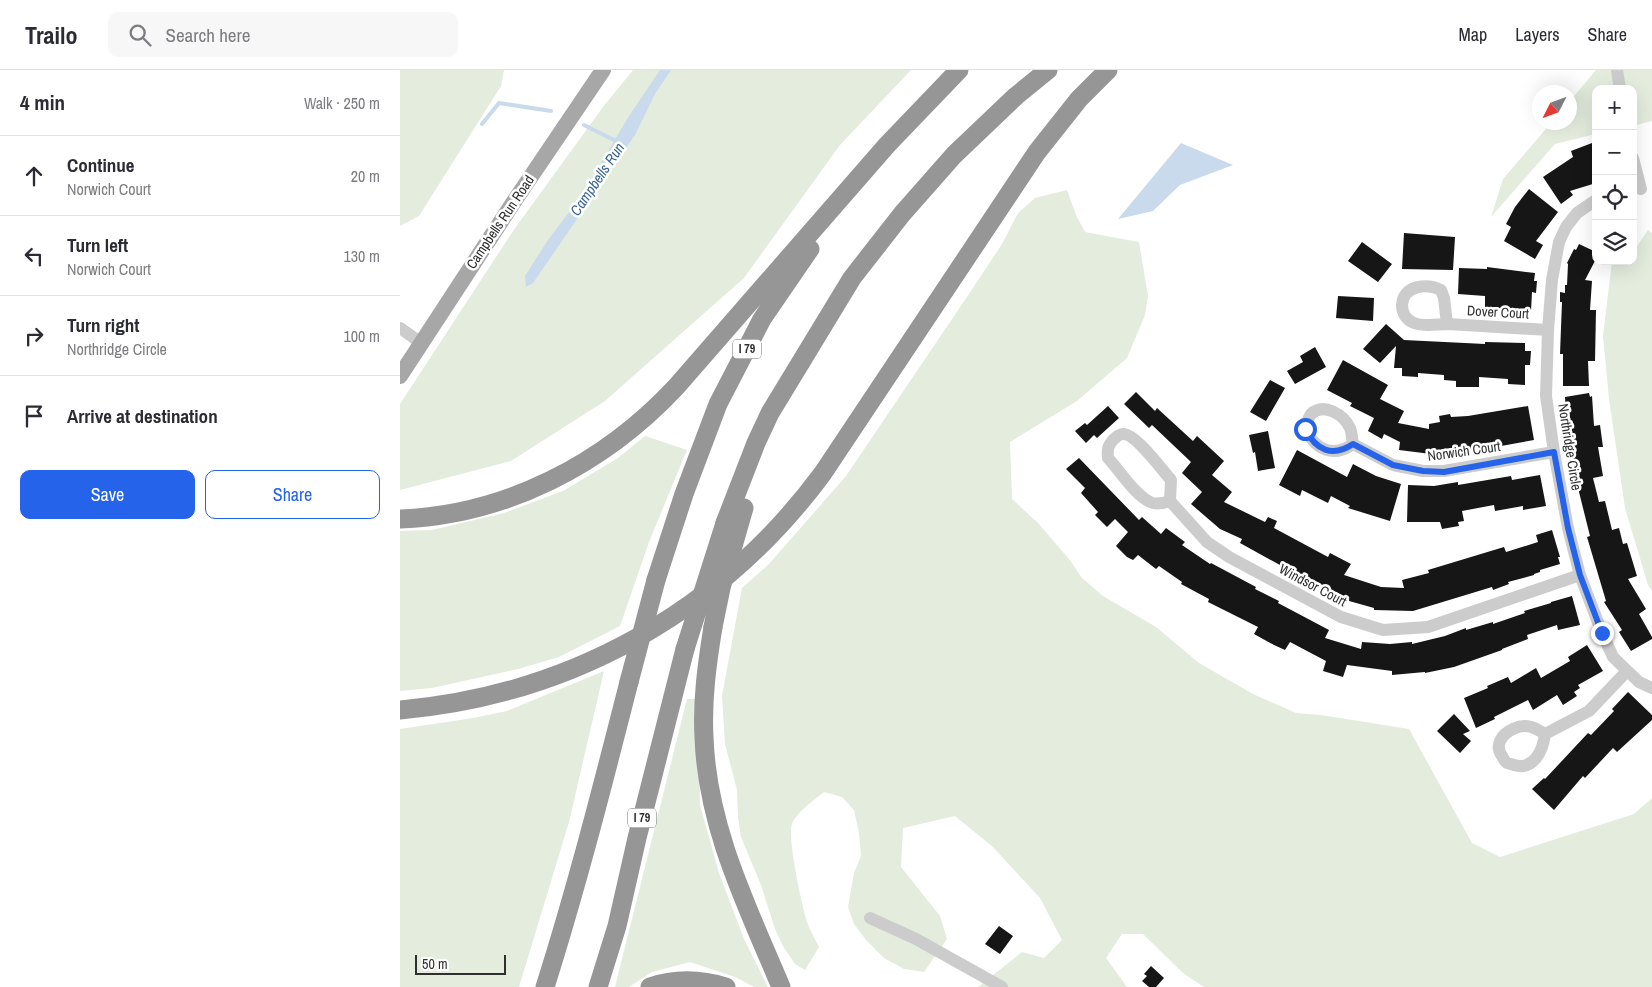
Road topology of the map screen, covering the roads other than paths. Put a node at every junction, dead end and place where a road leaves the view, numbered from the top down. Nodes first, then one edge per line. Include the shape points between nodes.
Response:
1 (603, 70) edge
2 (959, 70) edge
3 (1048, 70) edge
4 (1108, 70) edge
5 (1617, 70) edge
6 (1619, 85) edge
7 (887, 145) junction
8 (1637, 172) edge
9 (1642, 189) edge
10 (1592, 203) edge
11 (1447, 324) dead end
12 (400, 328) edge
13 (1548, 330) junction
14 (422, 343) junction
15 (803, 358) junction
16 (400, 376) edge
17 (1353, 444) dead end
18 (1554, 452) junction
19 (1170, 501) junction
20 (400, 519) edge
21 (1580, 575) junction
22 (1626, 671) junction
23 (1652, 688) edge
24 (400, 710) edge
25 (1545, 734) dead end
26 (870, 918) dead end
27 (545, 987) edge
28 (598, 987) edge
29 (650, 987) edge
30 (726, 987) edge
31 (781, 987) edge
32 (1002, 987) edge

1 - 14 main road, Campbells Run Road
2 - 7 highway, I 79
3 - 15 highway, I 79 via 984,125 902,214 852,278
4 - 24 highway via 1037,152 812,488 770,537 730,574 686,608 646,633 565,673 480,698
5 - 6 street
7 - 20 highway via 660,405 626,435 570,471 515,496 464,510
7 - 27 highway, I 79, bridge via 823,229 762,319 718,404 656,580 591,830
8 - 9 street
10 - 13 street, Northridge Circle via 1566,226 1559,242
11 - 13 street, Dover Court
12 - 14 street
13 - 18 street, Northridge Circle via 1546,396
14 - 16 main road, Campbells Run Road
15 - 28 highway, I 79, bridge via 770,413 725,523 685,649 636,838 617,926
15 - 31 highway, bridge via 762,455 744,508 713,627 705,687 706,762 714,813 728,862
17 - 18 street, Norwich Court via 1393,465 1444,472
18 - 21 street, Northridge Circle
19 - 19 street via 1171,480 1156,460 1126,434 1116,437 1108,445 1108,458 1140,495 1152,503
19 - 21 street, Windsor Court via 1206,542 1229,557 1341,618 1383,630 1428,627
21 - 22 street, Northridge Circle via 1613,656
22 - 23 street, Northridge Circle
22 - 25 street via 1589,711
26 - 32 street via 916,939
29 - 30 highway via 685,980

